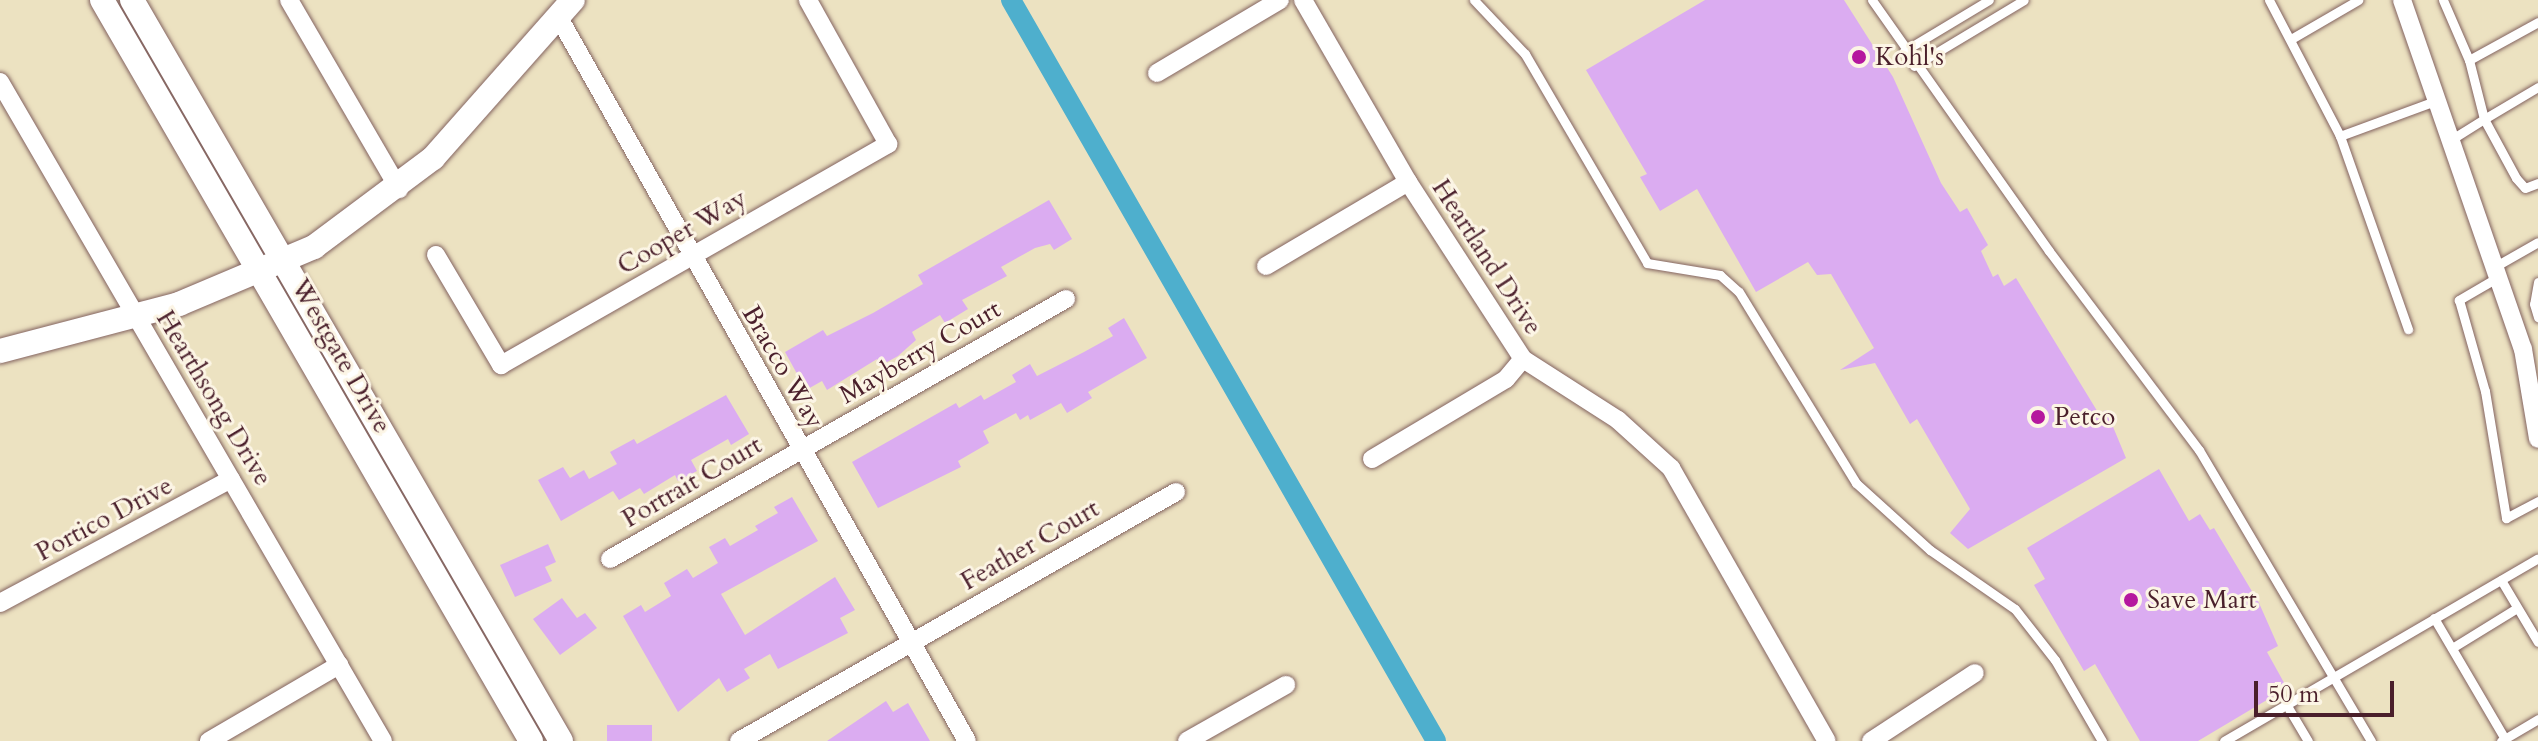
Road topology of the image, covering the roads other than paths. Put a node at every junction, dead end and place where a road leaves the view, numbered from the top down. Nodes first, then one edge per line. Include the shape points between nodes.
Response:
1 (102, 0) edge
2 (132, 0) edge
3 (289, 0) edge
4 (808, 0) edge
5 (1280, 0) edge
6 (1303, 0) edge
7 (1474, 0) edge
8 (1872, 0) edge
9 (1989, 0) edge
10 (2024, 0) edge
11 (2269, 0) edge
12 (2358, 0) edge
13 (2402, 0) edge
14 (2443, 0) edge
15 (566, 8) edge
16 (2538, 22) edge
17 (2291, 39) junction
18 (1904, 51) junction
19 (2469, 60) junction
20 (1914, 66) junction
21 (1157, 73) dead end
22 (0, 82) edge
23 (2537, 89) edge
24 (2439, 99) junction
25 (2484, 119) junction
26 (2340, 136) junction
27 (2453, 138) junction
28 (1408, 182) junction
29 (2538, 183) edge
30 (399, 189) junction
31 (2538, 242) edge
32 (436, 255) dead end
33 (691, 257) junction
34 (285, 264) junction
35 (1266, 266) dead end
36 (2498, 271) junction
37 (259, 273) junction
38 (2538, 282) edge
39 (1066, 299) dead end
40 (135, 317) junction
41 (2538, 317) edge
42 (2408, 329) dead end
43 (0, 351) edge
44 (1523, 359) junction
45 (2535, 404) edge
46 (2538, 439) edge
47 (801, 450) junction
48 (1372, 459) dead end
49 (231, 479) junction
50 (1176, 492) dead end
51 (2538, 501) edge
52 (2538, 558) edge
53 (610, 559) dead end
54 (2501, 580) junction
55 (0, 603) edge
56 (2517, 608) junction
57 (2434, 618) junction
58 (2538, 642) edge
59 (911, 643) junction
60 (2452, 648) junction
61 (339, 665) junction
62 (1975, 673) dead end
63 (2334, 676) junction
64 (1286, 685) dead end
65 (2286, 704) junction
66 (2538, 719) edge
67 (2503, 740) edge
68 (209, 741) edge
69 (383, 741) edge
70 (531, 741) edge
71 (561, 741) edge
72 (739, 741) edge
73 (967, 741) edge
74 (1187, 741) edge
75 (1827, 741) edge
76 (1871, 741) edge
77 (2102, 741) edge
78 (2224, 741) edge
79 (2308, 741) edge
80 (2371, 741) edge

1 - 37 street, Westgate Drive
2 - 34 street, Westgate Drive
3 - 30 street
4 - 33 street, Cooper Way via 888,144
5 - 21 street
6 - 28 street, Heartland Drive
7 - 77 lane via 1525,54 1647,263 1720,275 1739,292 1856,483 1930,550 2015,609 2055,660
8 - 18 lane
9 - 18 lane
10 - 20 lane
11 - 17 lane
12 - 17 lane
13 - 24 street
14 - 19 lane
15 - 30 street via 467,125
15 - 33 street, Bracco Way
16 - 19 lane
17 - 26 lane
18 - 20 lane
19 - 25 lane
20 - 63 lane via 2199,450
22 - 40 street, Hearthsong Drive
23 - 25 lane
24 - 26 lane
24 - 27 street
25 - 27 lane
25 - 29 lane via 2516,178 2525,188
26 - 42 lane
27 - 36 street
28 - 35 street
28 - 44 street, Heartland Drive
30 - 34 street
31 - 36 lane
32 - 33 street, Cooper Way via 501,365
33 - 47 street, Bracco Way
34 - 37 street
34 - 71 street, Westgate Drive
36 - 45 street
36 - 51 lane via 2459,300 2485,391 2506,518
37 - 40 street
37 - 70 street, Westgate Drive
38 - 41 lane
39 - 47 street, Mayberry Court
40 - 43 street
40 - 49 street, Hearthsong Drive
44 - 48 street via 1506,379
44 - 75 street, Heartland Drive via 1618,420 1671,468
45 - 46 street
47 - 53 street, Portrait Court
47 - 59 street, Bracco Way
49 - 55 street, Portico Drive
49 - 61 street, Hearthsong Drive
50 - 59 street, Feather Court
52 - 54 lane
54 - 56 lane
54 - 57 lane
56 - 58 lane
56 - 60 lane
57 - 60 lane
57 - 63 lane
59 - 72 street, Feather Court
59 - 73 street, Bracco Way
60 - 67 lane
61 - 68 street
61 - 69 street, Hearthsong Drive
62 - 76 street
63 - 65 lane
63 - 80 lane
64 - 74 street
65 - 78 lane
65 - 79 lane
66 - 67 lane

